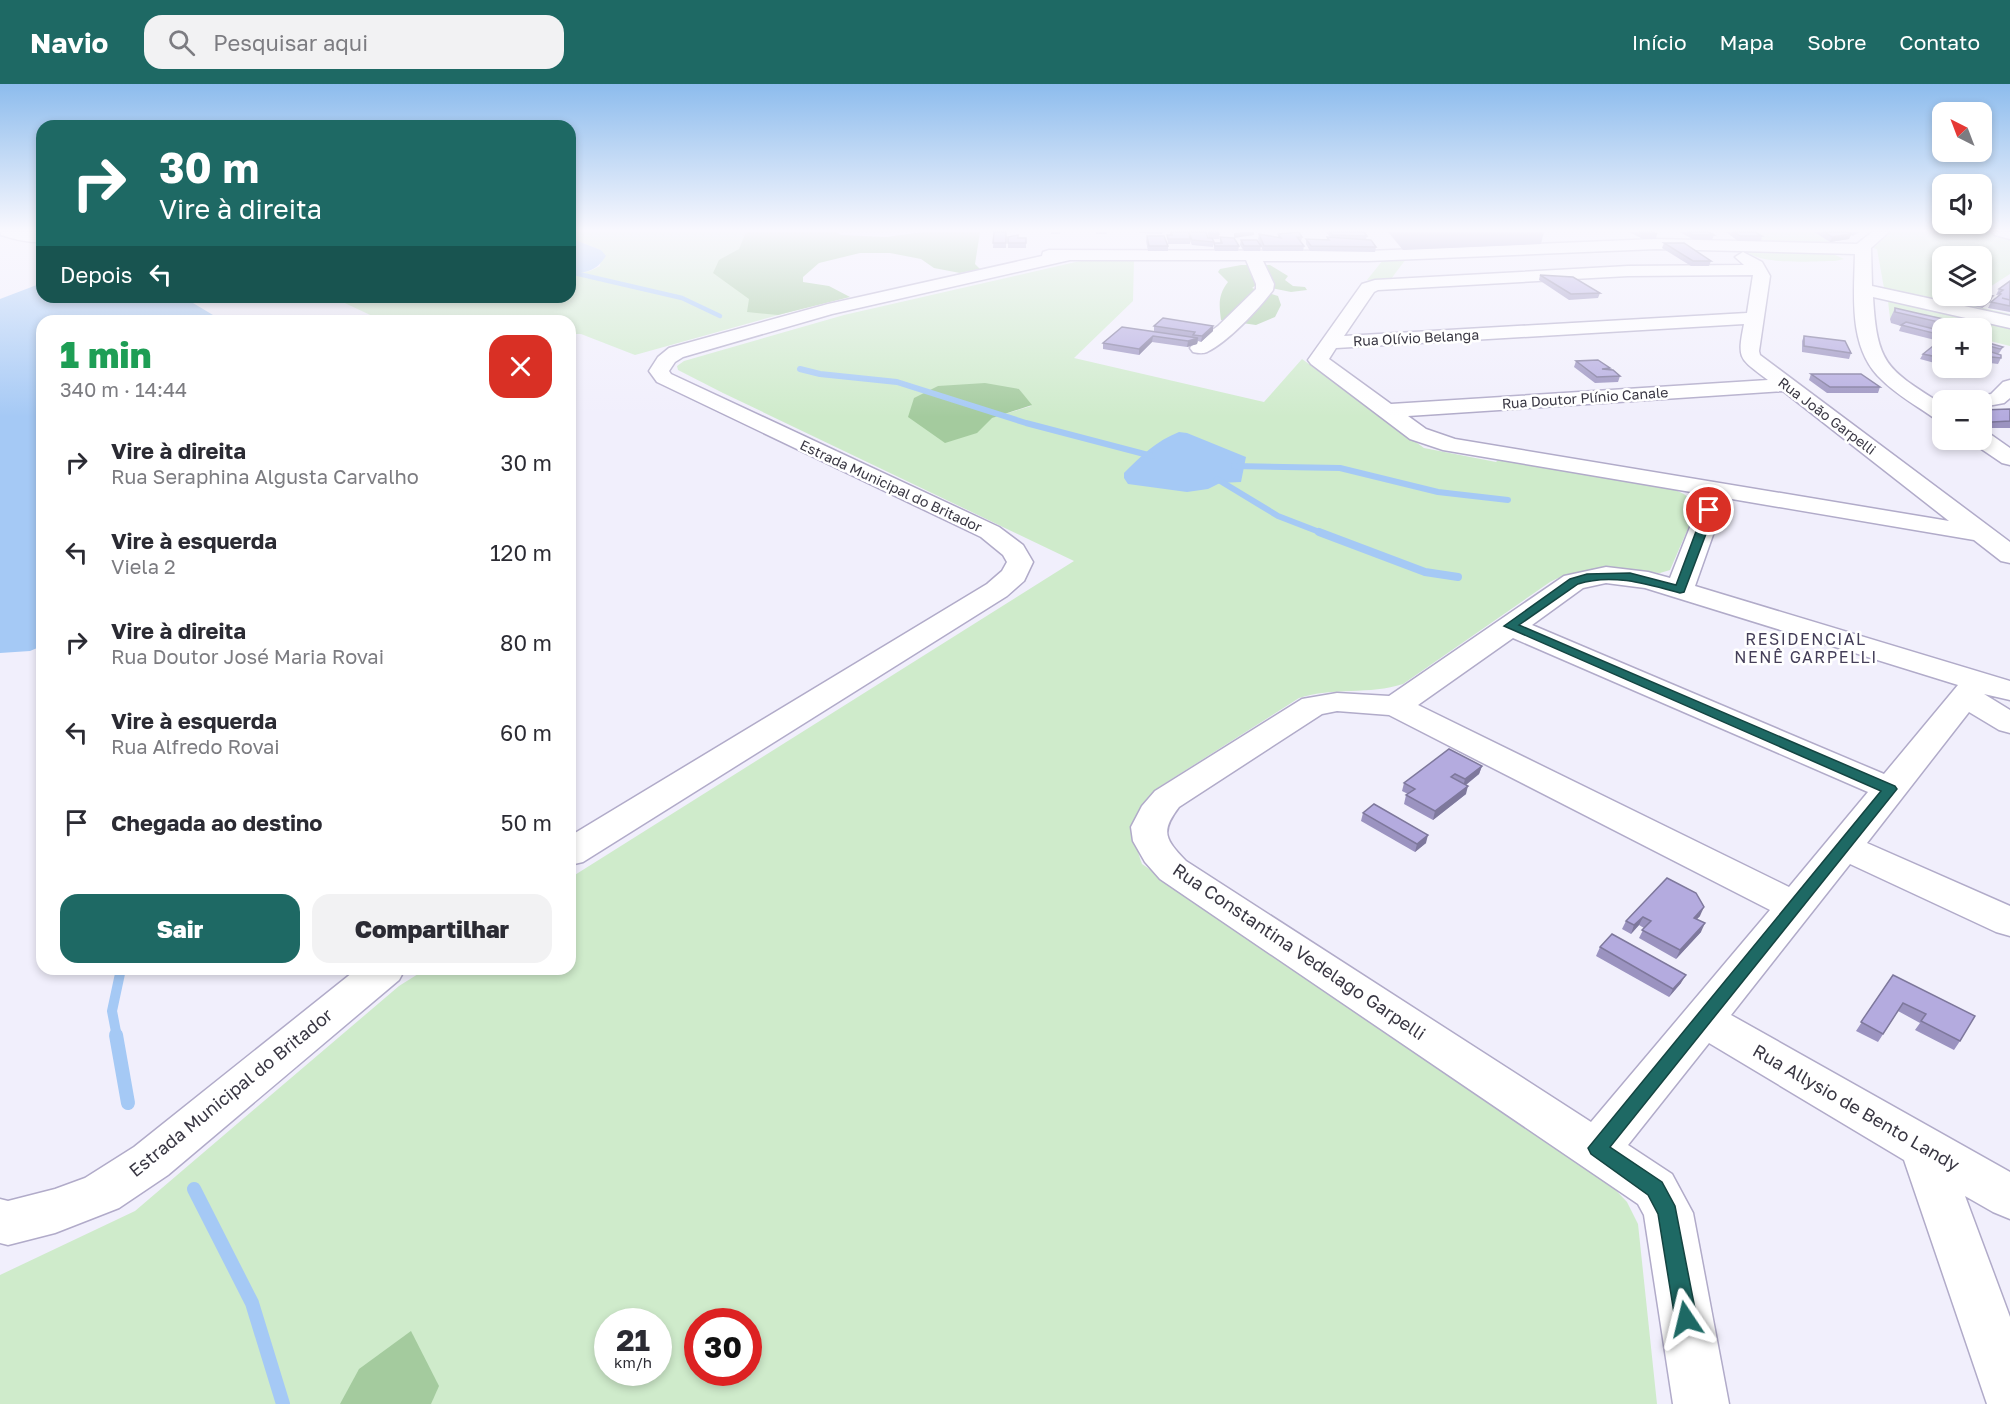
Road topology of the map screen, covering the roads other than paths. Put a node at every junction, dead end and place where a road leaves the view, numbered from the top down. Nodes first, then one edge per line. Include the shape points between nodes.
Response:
1 (897, 294) edge
2 (1260, 294) edge
3 (1364, 294) edge
4 (1759, 294) edge
5 (1865, 294) edge
6 (1881, 294) edge
7 (1754, 318) junction
8 (2010, 322) edge
9 (1329, 343) junction
10 (1200, 348) dead end
11 (1785, 384) junction
12 (1932, 402) edge
13 (1386, 411) junction
14 (1992, 446) edge
15 (2010, 458) edge
16 (1717, 490) junction
17 (1983, 534) junction
18 (2010, 555) edge
19 (1680, 589) junction
20 (1510, 626) junction
21 (1985, 690) edge
22 (1396, 705) junction
23 (2010, 723) edge
24 (1890, 789) junction
25 (1844, 847) junction
26 (576, 849) edge
27 (1795, 906) junction
28 (2010, 922) edge
29 (377, 975) edge
30 (1703, 1019) junction
31 (1598, 1148) junction
32 (1924, 1148) junction
33 (2010, 1197) edge
34 (0, 1221) edge
35 (2010, 1392) edge
36 (1701, 1404) edge

1 - 26 street, Estrada Municipal do Britador via 692,346 662,362 659,371 664,378 990,532 1020,562 1014,575 997,590
2 - 10 street
3 - 9 street
4 - 7 street, Rua João Garpelli
5 - 12 street via 1874,360 1891,377
6 - 8 street
7 - 9 street, Rua Olívio Belanga
7 - 11 street, Rua João Garpelli via 1749,351
9 - 13 street via 1319,357 1320,363
11 - 13 street, Rua Doutor Plínio Canale
11 - 17 street, Rua João Garpelli
13 - 16 street via 1418,434 1451,445
14 - 15 street
16 - 17 street
16 - 19 street
17 - 18 street, Rua João Garpelli
19 - 20 street via 1630,576 1587,577
19 - 21 street
20 - 22 street
20 - 24 street
21 - 23 street
21 - 24 street
22 - 27 street, Rua Constantina Vedelago Garpelli
22 - 31 street, Rua Constantina Vedelago Garpelli via 1337,702 1313,706 1167,799 1152,818 1150,836 1155,851 1173,870
24 - 25 street
25 - 27 street
25 - 28 street
27 - 30 street
29 - 34 street, Estrada Municipal do Britador via 151,1161 102,1193 55,1211 8,1223
30 - 31 street
30 - 32 street, Rua Allysio de Bento Landy
31 - 36 street, Rua Constantina Vedelago Garpelli via 1655,1189 1668,1213
32 - 33 street, Rua Allysio de Bento Landy
32 - 35 street

